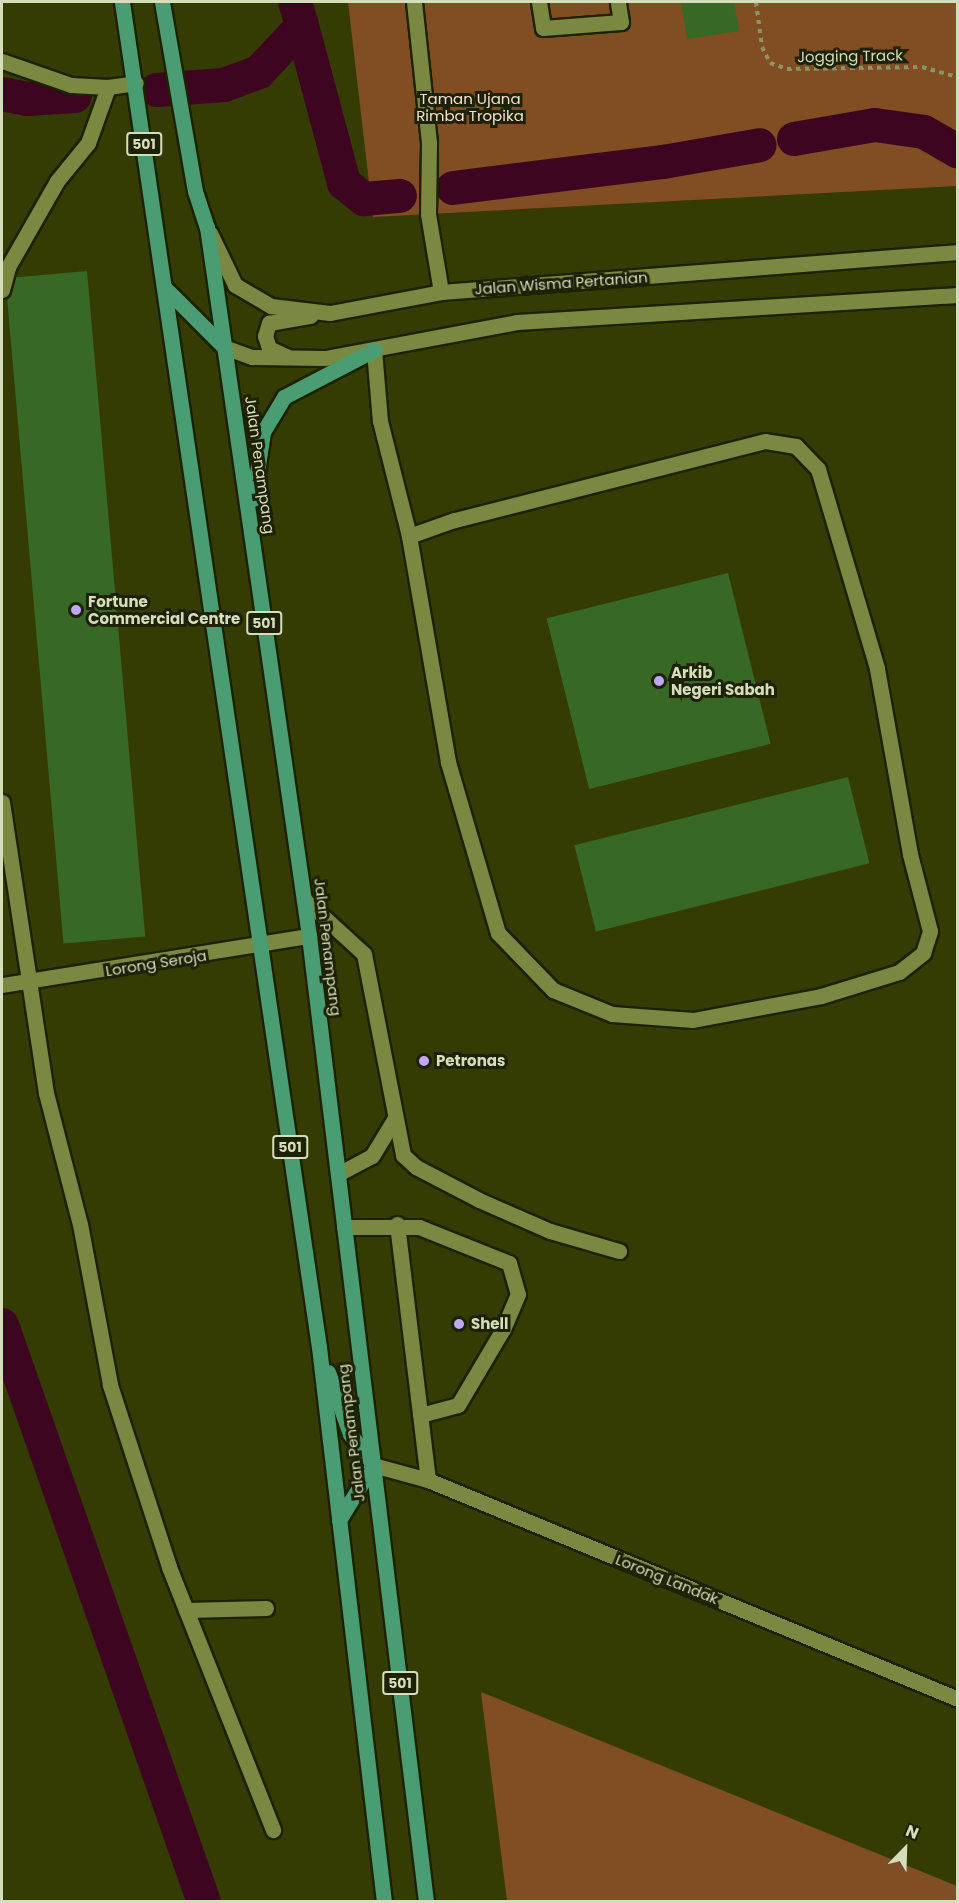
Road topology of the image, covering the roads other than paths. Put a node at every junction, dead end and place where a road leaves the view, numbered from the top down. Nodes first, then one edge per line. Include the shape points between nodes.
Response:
1 (122, 2) edge
2 (162, 2) edge
3 (414, 2) edge
4 (539, 2) edge
5 (618, 2) edge
6 (2, 61) edge
7 (136, 83) junction
8 (108, 87) junction
9 (207, 227) junction
10 (957, 252) edge
11 (164, 287) junction
12 (2, 290) edge
13 (441, 292) junction
14 (957, 295) edge
15 (330, 312) junction
16 (224, 348) junction
17 (374, 350) junction
18 (292, 359) junction
19 (250, 525) junction
20 (409, 536) junction
21 (2, 802) edge
22 (304, 899) junction
23 (309, 936) junction
24 (260, 946) junction
25 (29, 983) junction
26 (2, 985) edge
27 (395, 1118) junction
28 (338, 1174) junction
29 (397, 1224) junction
30 (345, 1227) junction
31 (619, 1251) dead end
32 (319, 1347) junction
33 (420, 1415) junction
34 (373, 1465) junction
35 (428, 1480) junction
36 (339, 1520) junction
37 (266, 1608) dead end
38 (186, 1610) junction
39 (957, 1699) edge
40 (273, 1830) dead end
41 (384, 1902) edge
42 (426, 1902) edge

1 - 7 main road, Jalan Penampang / 501
2 - 9 main road, Jalan Penampang / 501 via 195,191
3 - 13 street via 429,143 428,214
4 - 5 street via 543,28 621,22
6 - 8 street via 71,85
7 - 8 street
7 - 11 main road, Jalan Penampang / 501
8 - 12 street via 88,143 57,181 8,267
9 - 15 street, Jalan Wisma Pertanian via 235,285 271,306
9 - 16 main road, Jalan Penampang / 501
10 - 13 street, Jalan Wisma Pertanian
11 - 16 main road
11 - 24 main road, Jalan Penampang / 501
13 - 15 street, Jalan Wisma Pertanian
14 - 17 street via 517,322
15 - 18 street via 269,323 265,336 268,348
16 - 18 street via 252,357
16 - 19 main road, Jalan Penampang / 501
17 - 18 street
17 - 19 main road via 284,398 271,415 258,452
17 - 20 street via 380,421
19 - 22 main road, Jalan Penampang / 501
20 - 20 street via 454,520 765,441 796,446 818,469 877,668 910,854 930,931 923,953 899,972 821,996 693,1020 612,1014 553,990 498,933 483,888 448,762
21 - 25 street
22 - 23 main road, Jalan Penampang / 501
22 - 27 street via 364,954
23 - 24 street, Lorong Seroja
23 - 28 main road, Jalan Penampang / 501
24 - 25 street, Lorong Seroja
24 - 32 main road, Jalan Penampang / 501
25 - 26 street, Lorong Seroja
25 - 38 street via 46,1093 80,1224 110,1385
27 - 28 street via 372,1156
27 - 31 street via 403,1155 416,1167 478,1200 550,1231
28 - 30 main road, Jalan Penampang / 501
29 - 30 street
29 - 33 street
29 - 33 street via 419,1227 509,1263 518,1294 503,1329 458,1405
30 - 34 main road, Jalan Penampang / 501
32 - 34 main road via 350,1434
32 - 36 main road, Jalan Penampang / 501
33 - 35 street
34 - 35 street, Lorong Landak
34 - 36 main road
34 - 42 main road, Jalan Penampang / 501
35 - 39 street, Lorong Landak
36 - 41 main road, Jalan Penampang / 501
37 - 38 street
38 - 40 street

